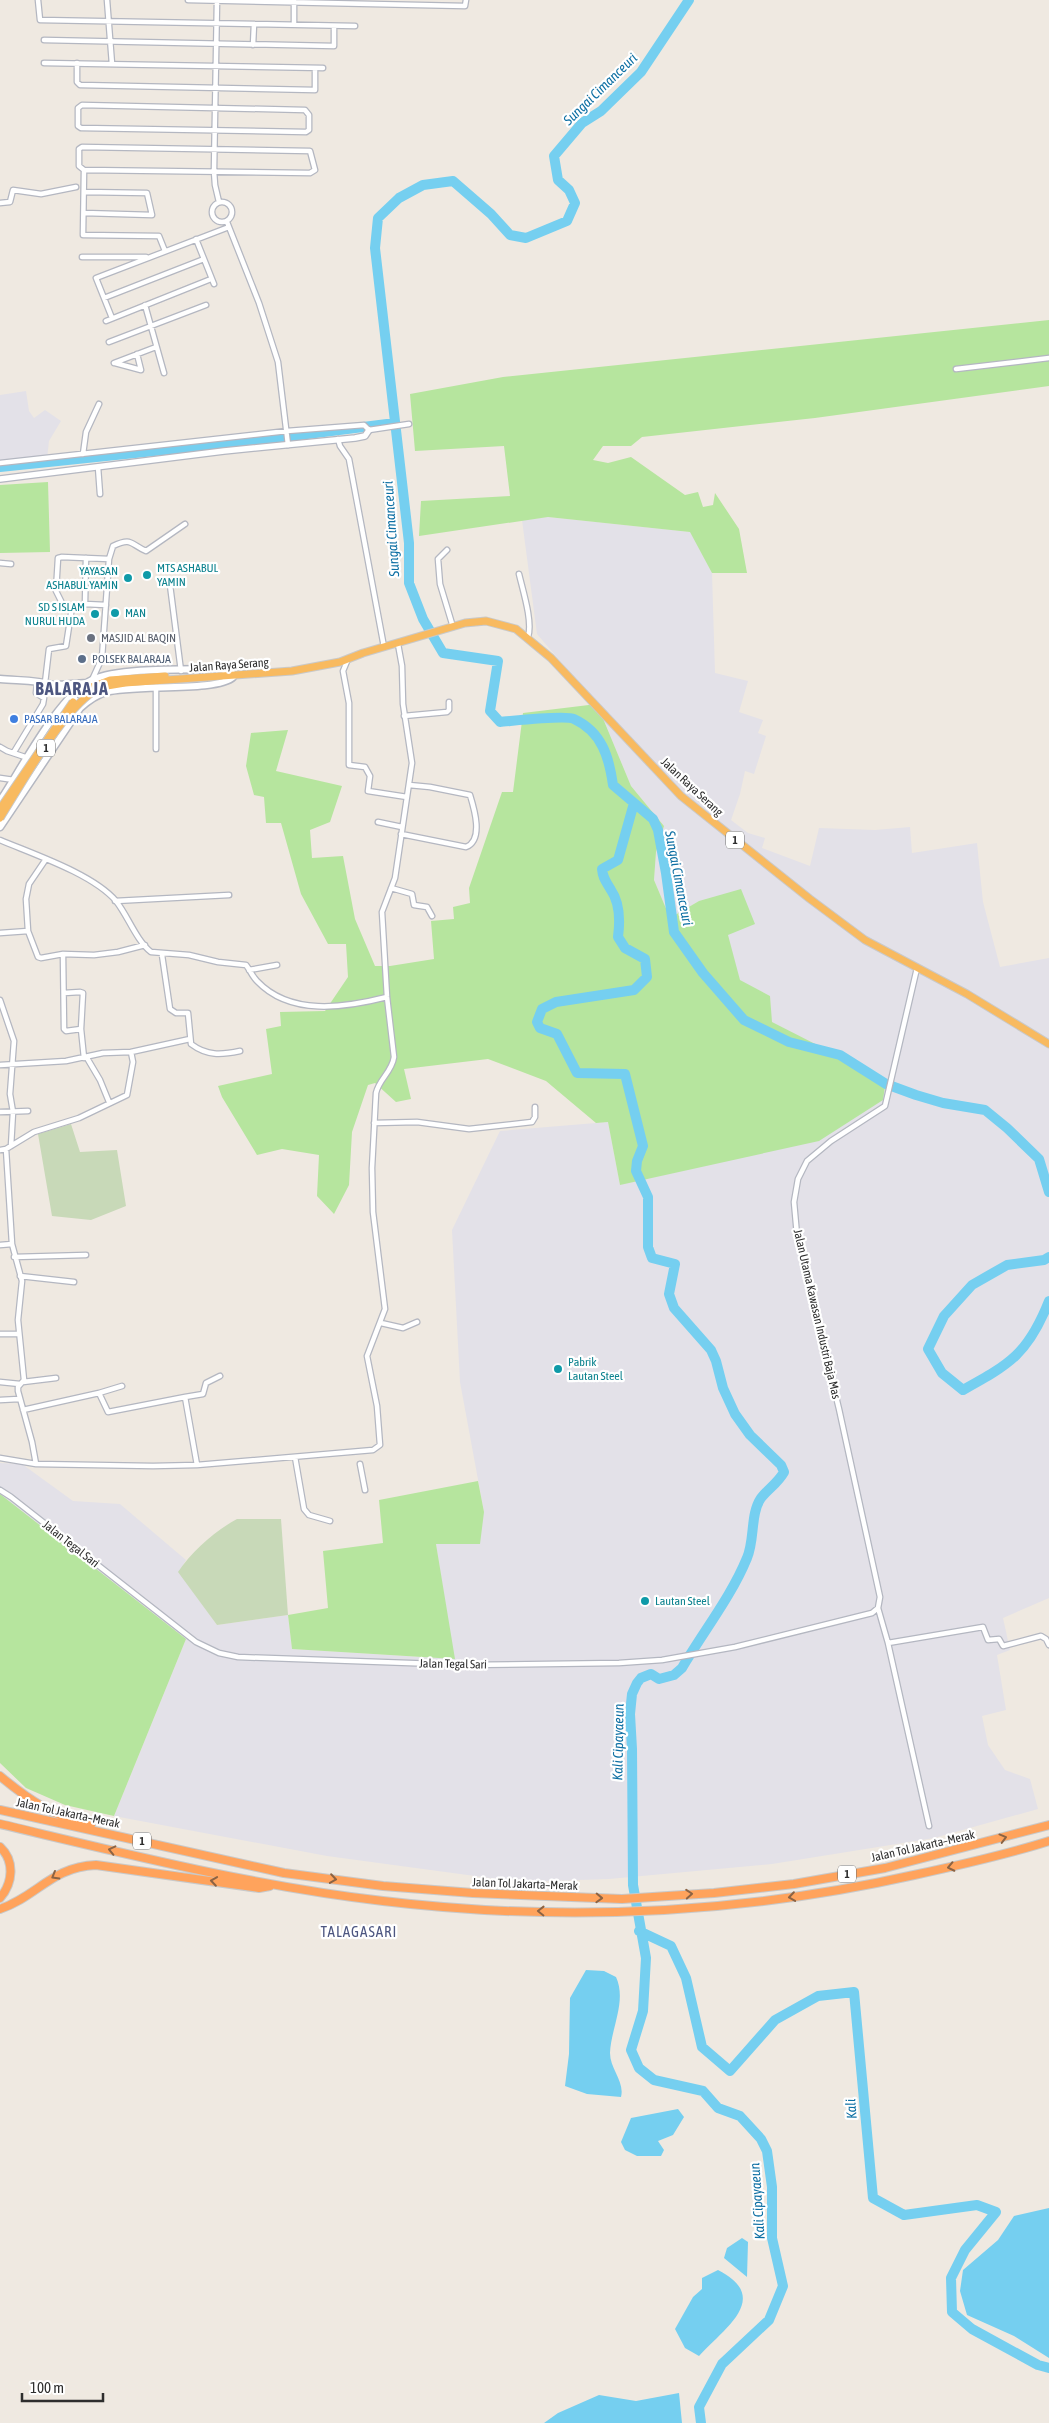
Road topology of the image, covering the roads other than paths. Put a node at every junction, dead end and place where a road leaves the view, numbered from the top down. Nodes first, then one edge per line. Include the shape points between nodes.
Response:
1 (38, 0) edge
2 (107, 0) edge
3 (188, 0) edge
4 (217, 0) edge
5 (228, 0) edge
6 (466, 0) edge
7 (251, 1) edge
8 (272, 1) edge
9 (294, 1) edge
10 (315, 1) edge
11 (336, 2) edge
12 (358, 2) edge
13 (380, 2) edge
14 (401, 2) edge
15 (422, 3) edge
16 (444, 3) edge
17 (108, 21) junction
18 (217, 23) junction
19 (254, 24) junction
20 (294, 25) junction
21 (334, 26) junction
22 (355, 26) dead end
23 (44, 40) dead end
24 (110, 41) junction
25 (217, 44) junction
26 (253, 44) junction
27 (44, 63) dead end
28 (77, 64) junction
29 (112, 64) junction
30 (216, 66) junction
31 (315, 68) junction
32 (323, 68) dead end
33 (216, 88) junction
34 (216, 108) junction
35 (215, 130) junction
36 (215, 149) junction
37 (84, 170) junction
38 (214, 171) junction
39 (76, 187) dead end
40 (84, 192) junction
41 (219, 202) junction
42 (0, 203) edge
43 (84, 214) junction
44 (228, 224) junction
45 (196, 239) junction
46 (165, 251) junction
47 (82, 256) dead end
48 (149, 257) junction
49 (204, 260) junction
50 (211, 279) junction
51 (214, 284) dead end
52 (104, 298) junction
53 (145, 305) junction
54 (206, 305) dead end
55 (112, 318) junction
56 (106, 321) dead end
57 (151, 326) junction
58 (109, 342) dead end
59 (156, 347) junction
60 (137, 354) junction
61 (1049, 358) edge
62 (956, 369) dead end
63 (164, 373) dead end
64 (99, 404) dead end
65 (409, 424) dead end
66 (368, 428) junction
67 (287, 433) junction
68 (338, 440) junction
69 (288, 444) junction
70 (83, 454) junction
71 (0, 463) edge
72 (98, 467) junction
73 (0, 479) edge
74 (100, 494) dead end
75 (185, 524) dead end
76 (447, 550) dead end
77 (86, 558) junction
78 (109, 559) junction
79 (0, 563) edge
80 (11, 564) dead end
81 (519, 574) dead end
82 (170, 584) dead end
83 (85, 604) junction
84 (106, 605) junction
85 (72, 607) junction
86 (450, 628) junction
87 (528, 637) junction
88 (398, 644) junction
89 (384, 647) junction
90 (347, 659) junction
91 (182, 671) junction
92 (232, 675) junction
93 (212, 676) junction
94 (0, 679) edge
95 (36, 682) junction
96 (89, 682) junction
97 (45, 683) junction
98 (56, 685) junction
99 (156, 687) junction
100 (72, 696) junction
101 (449, 702) dead end
102 (80, 708) junction
103 (404, 716) junction
104 (53, 720) junction
105 (64, 731) junction
106 (0, 747) edge
107 (156, 749) dead end
108 (14, 752) junction
109 (28, 758) junction
110 (0, 778) edge
111 (14, 780) junction
112 (409, 785) junction
113 (407, 797) junction
114 (0, 801) edge
115 (0, 809) edge
116 (1, 822) edge
117 (378, 822) dead end
118 (402, 827) junction
119 (401, 834) junction
120 (0, 840) edge
121 (46, 859) junction
122 (391, 888) junction
123 (229, 896) dead end
124 (115, 901) junction
125 (432, 916) dead end
126 (28, 931) junction
127 (0, 933) edge
128 (145, 945) junction
129 (63, 954) junction
130 (162, 955) junction
131 (277, 964) dead end
132 (917, 968) junction
133 (249, 970) junction
134 (64, 993) junction
135 (387, 997) junction
136 (0, 1000) edge
137 (81, 1029) junction
138 (190, 1039) junction
139 (1049, 1044) edge
140 (240, 1051) dead end
141 (132, 1052) junction
142 (85, 1058) junction
143 (13, 1064) junction
144 (0, 1065) edge
145 (109, 1102) junction
146 (535, 1107) dead end
147 (28, 1110) dead end
148 (0, 1112) edge
149 (13, 1112) junction
150 (374, 1123) junction
151 (11, 1146) junction
152 (6, 1149) junction
153 (0, 1150) edge
154 (0, 1202) edge
155 (8, 1202) junction
156 (0, 1244) edge
157 (12, 1244) junction
158 (86, 1255) dead end
159 (14, 1257) junction
160 (20, 1276) junction
161 (74, 1282) dead end
162 (417, 1322) dead end
163 (381, 1323) junction
164 (0, 1334) edge
165 (19, 1334) junction
166 (220, 1376) dead end
167 (56, 1378) dead end
168 (0, 1382) edge
169 (22, 1383) junction
170 (122, 1386) dead end
171 (99, 1393) junction
172 (185, 1397) junction
173 (19, 1399) junction
174 (0, 1400) edge
175 (23, 1410) junction
176 (358, 1451) junction
177 (295, 1457) junction
178 (0, 1458) edge
179 (359, 1458) dead end
180 (36, 1464) junction
181 (360, 1464) dead end
182 (197, 1465) junction
183 (0, 1490) edge
184 (365, 1490) dead end
185 (330, 1521) dead end
186 (878, 1608) junction
187 (888, 1643) junction
188 (1049, 1645) edge
189 (0, 1776) edge
190 (0, 1810) edge
191 (0, 1824) edge
192 (1049, 1825) edge
193 (929, 1826) dead end
194 (1049, 1840) edge
195 (0, 1847) edge
196 (284, 1873) junction
197 (280, 1886) junction
198 (383, 1886) junction
199 (0, 1898) edge
200 (382, 1901) junction
201 (0, 1909) edge

1 - 17 street via 40,20
2 - 17 street
3 - 4 street
4 - 5 street
4 - 18 street
5 - 7 street
6 - 16 street via 465,6
7 - 8 street
8 - 9 street
9 - 10 street
9 - 20 street
10 - 11 street
11 - 12 street
12 - 13 street
13 - 14 street
14 - 15 street
15 - 16 street
17 - 18 street
17 - 24 street
18 - 19 street
18 - 25 street
19 - 20 street
19 - 26 street
20 - 21 street
21 - 22 street
21 - 26 street via 334,46
23 - 24 street
24 - 25 street
24 - 29 street
25 - 26 street
25 - 30 street
27 - 28 street
28 - 29 street
28 - 33 street via 77,82 80,85
29 - 30 street
30 - 31 street
30 - 33 street
31 - 32 street
31 - 33 street via 315,90
33 - 34 street
34 - 35 street
34 - 35 street via 305,110 309,115 309,130
34 - 35 street via 78,108 78,125 81,128
35 - 36 street
36 - 37 street via 82,147 79,149 79,166
36 - 38 street
36 - 38 street via 310,151 315,170 310,173
37 - 38 street
37 - 40 street
38 - 41 street
39 - 42 street via 41,194 13,190 10,202
40 - 43 street
40 - 43 street via 147,193 152,214
41 - 44 street via 232,207
41 - 44 street via 213,208 213,216 218,222
43 - 46 street via 83,235 159,236
44 - 45 street
44 - 67 street via 278,362
45 - 46 street
45 - 49 street
46 - 48 street
47 - 48 street
48 - 52 street via 96,278
49 - 50 street
49 - 52 street
50 - 51 street
50 - 53 street
52 - 55 street
53 - 55 street
53 - 57 street
54 - 57 street
55 - 56 street
57 - 58 street
57 - 59 street
59 - 60 street
59 - 63 street
60 - 60 street via 141,370 114,363 129,357
61 - 62 street
64 - 70 street via 86,432
65 - 66 street
66 - 67 street
66 - 68 street via 363,436
67 - 69 street
67 - 70 street
68 - 69 street
68 - 89 street via 349,459
69 - 72 street
70 - 71 street
72 - 73 street
72 - 74 street
75 - 78 street via 146,551 130,541 113,546
76 - 86 street via 438,559 437,570
77 - 78 street
77 - 83 street
77 - 85 street via 62,556 57,560 56,591 63,605
78 - 84 street
79 - 80 street
81 - 87 street via 528,615
82 - 91 street
83 - 84 street
83 - 85 street
84 - 96 street via 102,658
85 - 97 street via 66,646 48,651
86 - 87 highway, Jalan Raya Serang / 1 via 486,621 516,629
86 - 88 highway, Jalan Raya Serang / 1
87 - 132 highway, Jalan Raya Serang / 1 via 706,817 842,924
88 - 89 highway, Jalan Raya Serang / 1
88 - 103 street
89 - 90 highway, Jalan Raya Serang / 1
90 - 92 highway, Jalan Raya Serang / 1 via 292,671
90 - 113 street via 343,671 349,703 349,765 365,766 370,776 368,791
91 - 92 main road via 220,669
91 - 96 main road via 115,674
92 - 93 highway, Jalan Raya Serang / 1
92 - 99 main road via 227,681 209,684
93 - 115 highway, Jalan Raya Serang / 1, bridge via 122,678 89,688 68,708
93 - 116 highway, Jalan Raya Serang / 1, bridge via 114,684 91,692 72,710
94 - 95 main road
95 - 97 main road
95 - 108 street via 36,693 44,698 43,704
96 - 98 main road
96 - 100 main road
97 - 98 main road
98 - 100 main road
99 - 102 main road via 97,695
99 - 107 street
100 - 102 main road
100 - 104 main road
101 - 103 street via 447,712
102 - 105 main road
103 - 112 street via 412,750
104 - 105 main road via 56,729
104 - 109 main road
105 - 116 main road
106 - 108 street
108 - 109 street
109 - 111 main road
110 - 111 street
111 - 114 main road
112 - 113 street
112 - 119 street via 470,796 476,815 474,836 466,847
113 - 118 street
117 - 118 street
118 - 119 street
119 - 122 street
120 - 121 street
121 - 124 street via 77,873
121 - 126 street via 29,884 26,898
122 - 125 street via 412,894 414,905 427,907
122 - 135 street via 382,912
123 - 124 street
124 - 128 street
126 - 127 street
126 - 129 street via 38,957
128 - 129 street via 94,955
128 - 130 street via 151,952
129 - 134 street
130 - 133 street via 190,955 246,965
130 - 138 street via 170,1009 176,1013 188,1013
131 - 133 street
132 - 139 highway, Jalan Raya Serang / 1
132 - 186 street, Jalan Utama Kawasan Industri Baja Mas via 885,1106 831,1141 807,1161 798,1180 794,1202 797,1235 880,1597
133 - 135 street via 261,985 293,1004 351,1004
134 - 137 street via 64,1028
134 - 137 street via 83,993
135 - 150 street via 394,1057 392,1067 378,1085
136 - 143 street via 13,1036
137 - 142 street
138 - 140 street via 194,1047 212,1055
138 - 141 street
141 - 142 street
141 - 145 street via 127,1095
142 - 143 street
142 - 145 street via 100,1080
143 - 144 street
143 - 149 street via 10,1094
145 - 151 street via 79,1118 34,1132
146 - 150 street via 536,1117 532,1122 483,1129 417,1122
147 - 149 street
148 - 149 street
149 - 151 street
150 - 163 street via 373,1212 384,1308
151 - 152 street
152 - 153 street
152 - 155 street
154 - 155 street
155 - 157 street
156 - 157 street
157 - 159 street
158 - 159 street
159 - 160 street
160 - 161 street
160 - 165 street
162 - 163 street via 402,1328
163 - 176 street via 367,1356 377,1406 380,1445 373,1450
164 - 165 street
165 - 169 street
166 - 172 street via 208,1381 203,1394
167 - 169 street
168 - 169 street
169 - 173 street via 18,1387
170 - 171 street
171 - 172 street via 108,1412
171 - 175 street
172 - 182 street
173 - 174 street
173 - 175 street
175 - 180 street
176 - 177 street
176 - 179 street
177 - 182 street
177 - 185 street via 304,1509 309,1515
178 - 180 street
180 - 182 street
181 - 184 street
183 - 186 street, Jalan Tegal Sari via 196,1642 219,1653 277,1659 465,1665 619,1663 662,1660 805,1631 872,1613
186 - 187 street
187 - 188 street via 983,1627 988,1640 999,1638 1003,1646 1041,1636
187 - 193 street
189 - 196 highway via 39,1806 60,1816
190 - 196 highway, Jalan Tol Jakarta–Merak / 1
197 -> 191 highway, Jalan Tol Jakarta–Merak / 1 via 187,1868
198 -> 192 highway, Jalan Tol Jakarta–Merak / 1 via 622,1899 714,1893 867,1871 961,1850
194 -> 200 highway, Jalan Tol Jakarta–Merak / 1 via 969,1864 879,1883 719,1907 625,1912 473,1909
195 - 199 highway via 9,1862 11,1876 7,1890
196 -> 198 highway, Jalan Tol Jakarta–Merak / 1
197 - 200 highway, Jalan Tol Jakarta–Merak / 1
197 -> 201 highway via 259,1888 79,1866 52,1877
198 - 200 highway

